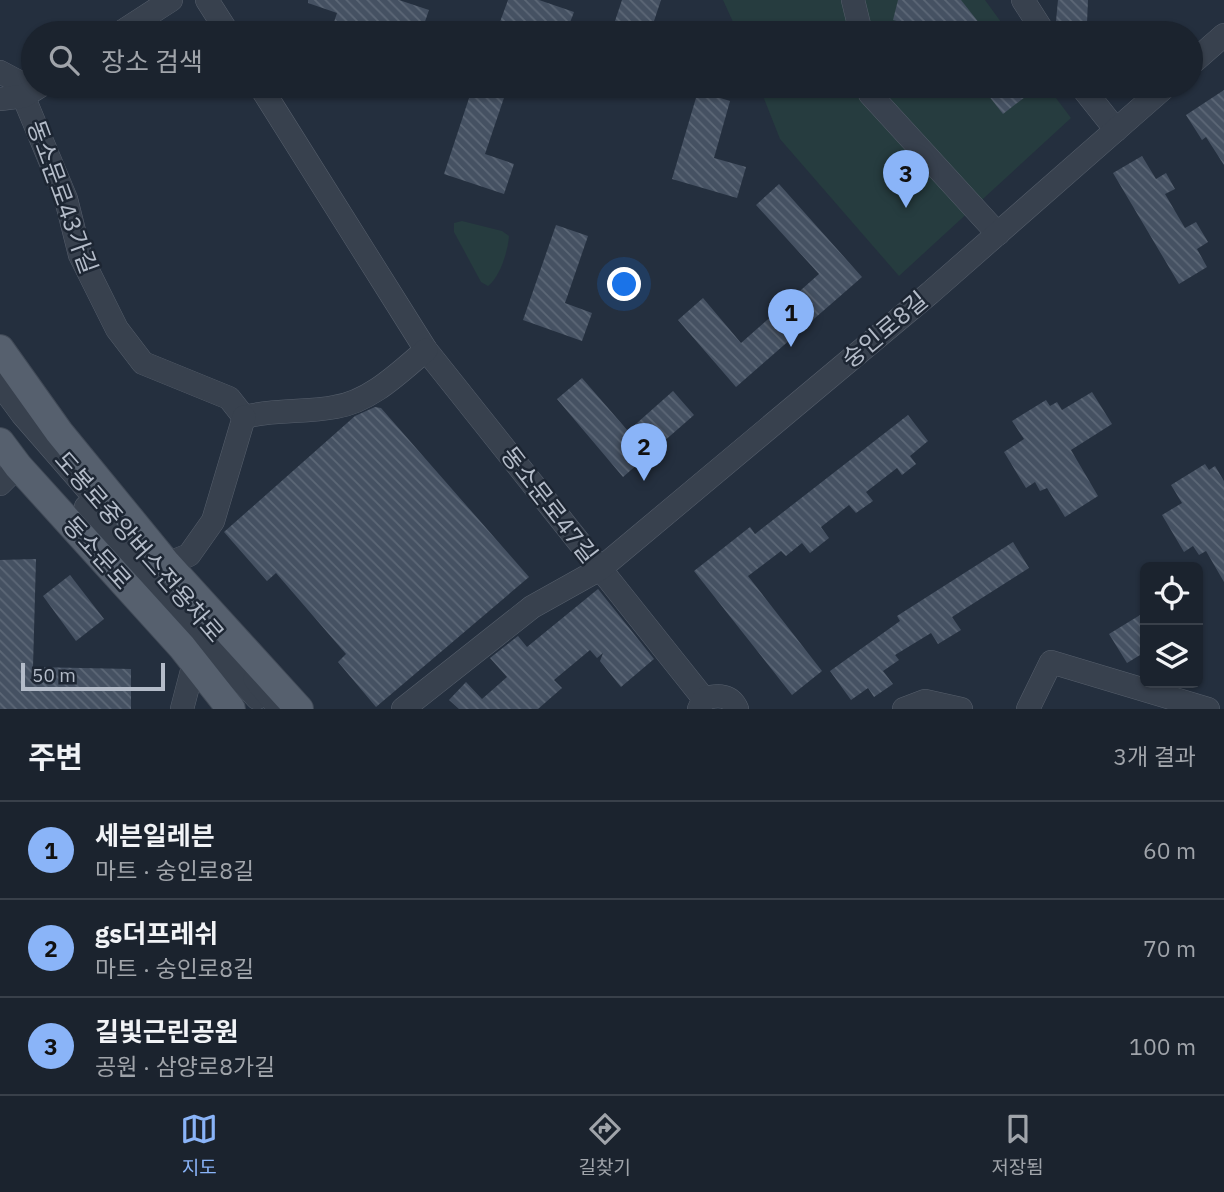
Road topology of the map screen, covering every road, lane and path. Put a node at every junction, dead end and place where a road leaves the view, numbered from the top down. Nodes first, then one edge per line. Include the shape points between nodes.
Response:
1 (172, 0) edge
2 (207, 0) edge
3 (853, 0) edge
4 (1023, 0) edge
5 (139, 21) edge
6 (220, 21) edge
7 (858, 21) edge
8 (1036, 21) edge
9 (1224, 35) edge
10 (1203, 53) edge
11 (20, 84) edge
12 (26, 98) edge
13 (268, 98) edge
14 (874, 98) edge
15 (1091, 98) edge
16 (1152, 98) edge
17 (0, 99) edge
18 (1116, 130) junction
19 (998, 233) junction
20 (0, 349) edge
21 (426, 350) junction
22 (0, 384) edge
23 (0, 405) edge
24 (244, 416) junction
25 (0, 442) edge
26 (9, 475) edge
27 (120, 546) junction
28 (167, 564) junction
29 (600, 569) junction
30 (188, 655) junction
31 (702, 704) edge
32 (182, 709) edge
33 (231, 709) edge
34 (258, 709) edge
35 (265, 709) edge
36 (279, 709) edge
37 (299, 709) edge
38 (403, 709) edge
39 (737, 709) edge
40 (904, 709) edge
41 (961, 709) edge
42 (1028, 709) edge
43 (1208, 709) edge

1 - 5 street
2 - 6 street
3 - 7 street
4 - 8 street
9 - 10 street
11 - 17 street
12 - 24 street, 동소문로43가길 via 66,199 80,256 117,329 143,363 229,398
13 - 21 street, 동소문로47길
14 - 19 street
15 - 18 street
16 - 18 street, 숭인로8길
18 - 19 street, 숭인로8길
19 - 29 street, 숭인로8길
20 - 28 main road, 동소문로 via 59,432
21 - 24 street via 384,386 337,407
21 - 29 street, 동소문로47길
22 - 36 street, 도봉로중앙버스전용차로
23 - 27 street, 도봉로중앙버스전용차로
24 - 28 street, 동소문로 via 213,522 189,555
25 - 26 main road, 동소문로
26 - 30 main road, 동소문로
27 - 30 street
27 - 35 street
28 - 37 main road, 동소문로
29 - 31 street
29 - 38 street, 동소문로47길 via 532,607
30 - 32 street
30 - 33 main road, 동소문로
30 - 34 street
31 - 39 street via 720,695
40 - 41 street via 925,701
42 - 43 street via 1051,662

